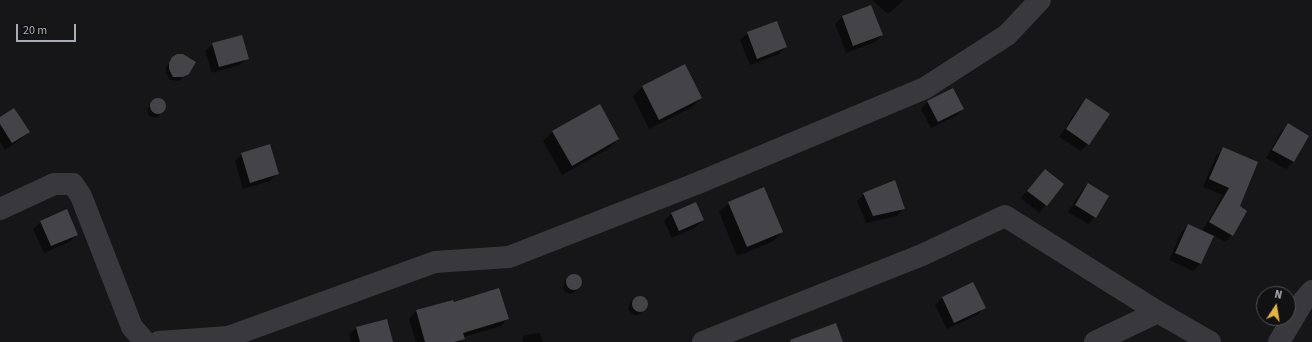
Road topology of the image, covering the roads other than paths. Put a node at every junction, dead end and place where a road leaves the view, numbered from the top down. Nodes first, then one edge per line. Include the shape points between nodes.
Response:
1 (1040, 0) edge
2 (0, 209) edge
3 (1312, 291) edge
4 (1158, 312) junction
5 (229, 339) edge
6 (145, 342) edge
7 (159, 342) edge
8 (704, 342) edge
9 (1095, 342) edge
10 (1210, 342) edge
11 (1279, 342) edge

1 - 5 street via 1007,34 925,88 698,183 509,257 435,262
2 - 6 street via 54,184 73,184 132,327
3 - 11 street
4 - 8 street via 1005,216 922,256
4 - 9 street
4 - 10 street
5 - 7 street

